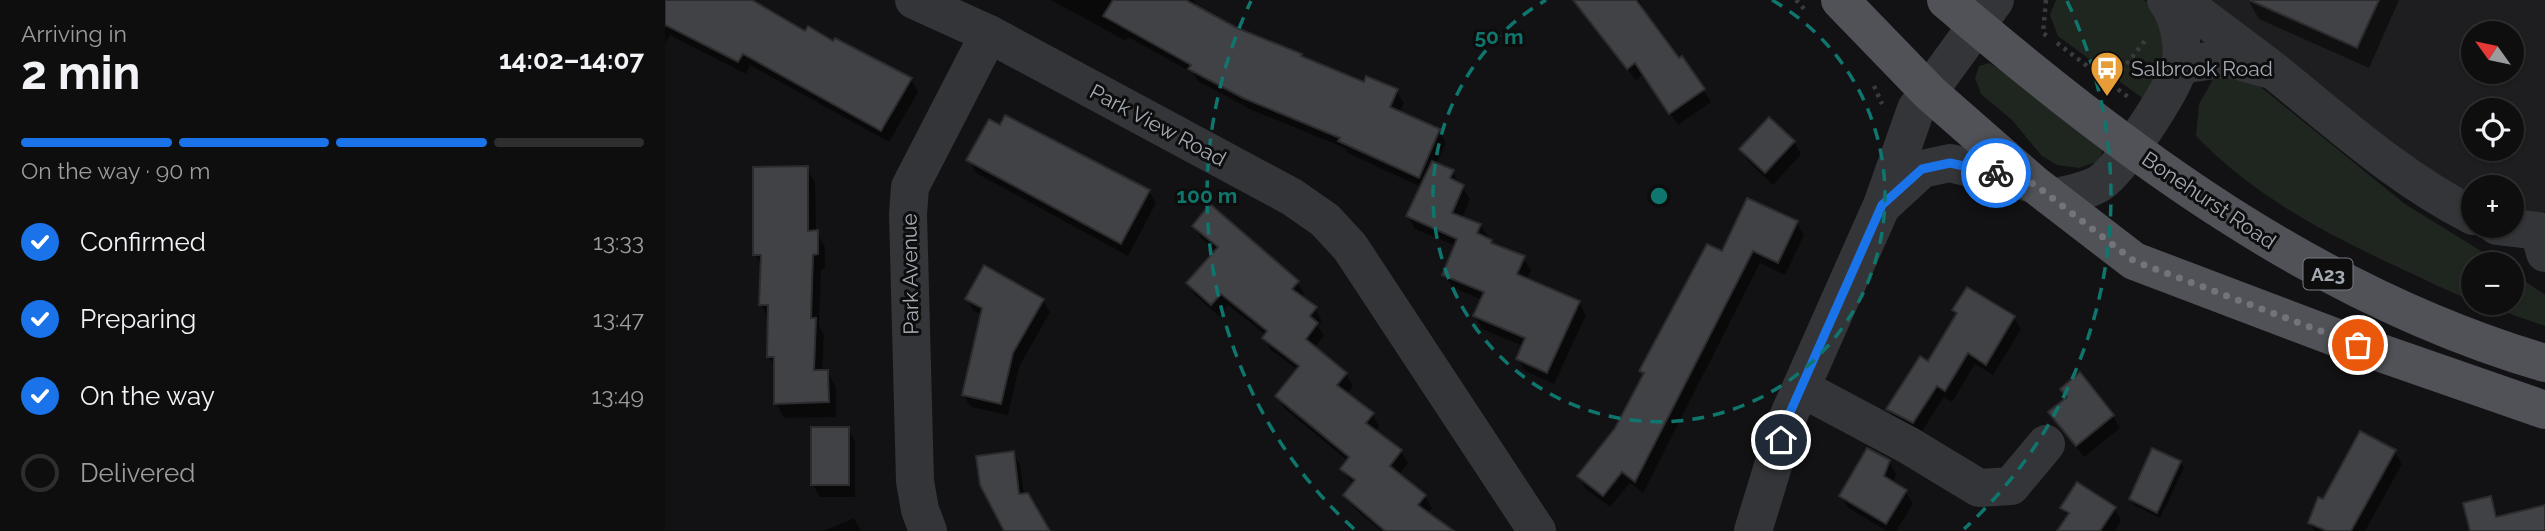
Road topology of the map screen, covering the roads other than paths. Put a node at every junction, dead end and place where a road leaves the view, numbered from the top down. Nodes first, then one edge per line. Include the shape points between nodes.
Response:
1 (914, 0) edge
2 (1946, 0) edge
3 (1826, 8) edge
4 (2175, 9) edge
5 (1986, 13) edge
6 (989, 34) junction
7 (2180, 65) junction
8 (2274, 71) junction
9 (1930, 93) junction
10 (2130, 148) junction
11 (2044, 191) junction
12 (1882, 205) junction
13 (2461, 210) edge
14 (2524, 232) edge
15 (2543, 237) edge
16 (2545, 362) edge
17 (1801, 388) junction
18 (2545, 410) edge
19 (2046, 444) dead end
20 (929, 531) edge
21 (1537, 531) edge
22 (1753, 531) edge

1 - 6 street, Park View Road
2 - 5 main road, A23
3 - 9 main road
4 - 7 street
4 - 8 street
5 - 9 street
5 - 10 main road, Bonehurst Road / A23
6 - 20 street, Park Avenue via 911,187 915,481
6 - 21 street, Park View Road via 1292,197 1325,220 1350,247
7 - 8 street via 2228,58
7 - 10 street
8 - 13 street via 2363,147
9 - 11 main road
9 - 12 street via 1916,109
10 - 11 street via 2100,183
10 - 16 main road, Bonehurst Road / A23 via 2253,233 2369,296
11 - 12 street via 1950,163 1922,169
11 - 18 main road via 2134,261
12 - 17 street
14 - 15 street
17 - 19 street via 1979,488 2011,486
17 - 22 street

